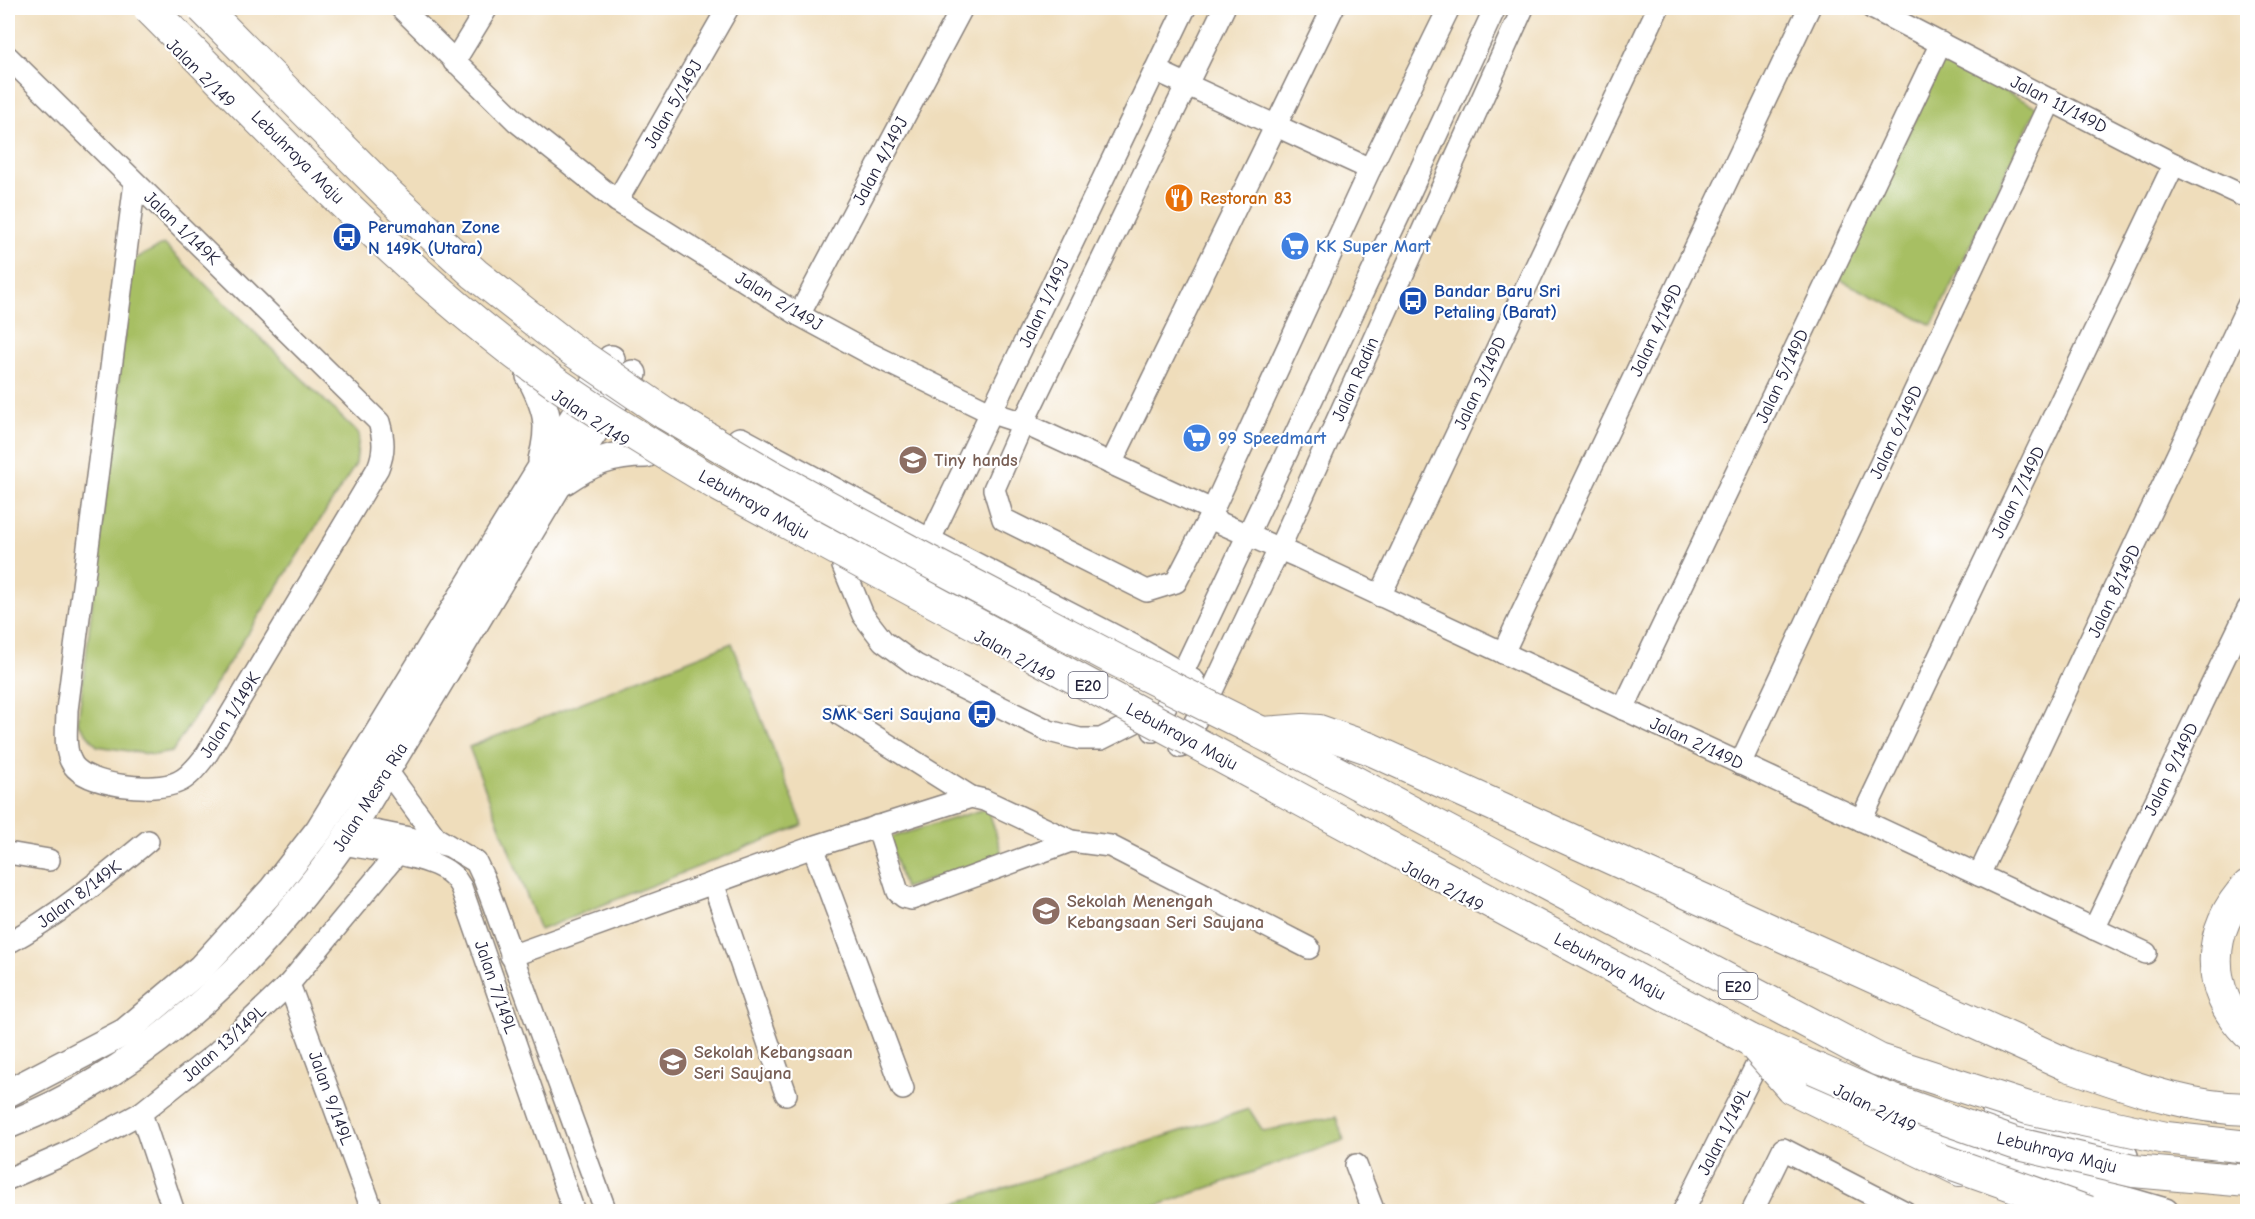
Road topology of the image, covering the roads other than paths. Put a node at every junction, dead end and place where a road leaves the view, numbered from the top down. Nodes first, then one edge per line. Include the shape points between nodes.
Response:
1 (136, 8) edge
2 (149, 8) edge
3 (203, 8) edge
4 (220, 8) edge
5 (401, 8) edge
6 (487, 8) edge
7 (728, 8) edge
8 (962, 8) edge
9 (1185, 8) edge
10 (1224, 8) edge
11 (1333, 8) edge
12 (1449, 8) edge
13 (1495, 8) edge
14 (1522, 8) edge
15 (1658, 8) edge
16 (1809, 8) edge
17 (1872, 8) edge
18 (1941, 43) junction
19 (8, 57) edge
20 (454, 62) junction
21 (1155, 70) junction
22 (1189, 85) junction
23 (2051, 100) junction
24 (1275, 126) junction
25 (2174, 164) junction
26 (1370, 169) junction
27 (135, 182) junction
28 (2247, 198) edge
29 (617, 201) junction
30 (2247, 305) edge
31 (799, 315) junction
32 (622, 367) junction
33 (530, 376) junction
34 (992, 412) junction
35 (589, 418) junction
36 (1023, 423) junction
37 (646, 454) junction
38 (1111, 464) junction
39 (548, 479) junction
40 (1210, 514) junction
41 (1248, 535) junction
42 (928, 542) junction
43 (1279, 549) junction
44 (843, 566) junction
45 (901, 596) junction
46 (1380, 596) junction
47 (2247, 609) edge
48 (1503, 653) junction
49 (1181, 676) junction
50 (1211, 693) junction
51 (1623, 709) junction
52 (841, 715) dead end
53 (1144, 727) junction
54 (1262, 733) junction
55 (1181, 747) junction
56 (366, 754) junction
57 (1740, 764) junction
58 (387, 771) junction
59 (971, 797) junction
60 (1861, 820) junction
61 (877, 826) junction
62 (346, 838) junction
63 (1071, 841) junction
64 (148, 842) dead end
65 (449, 845) junction
66 (813, 847) junction
67 (8, 853) edge
68 (397, 854) junction
69 (49, 860) dead end
70 (1979, 875) junction
71 (712, 883) junction
72 (2247, 886) edge
73 (2094, 929) junction
74 (8, 943) edge
75 (1309, 948) dead end
76 (2146, 953) dead end
77 (511, 956) junction
78 (289, 984) junction
79 (2247, 1032) edge
80 (1758, 1046) junction
81 (903, 1089) dead end
82 (8, 1093) edge
83 (786, 1094) dead end
84 (2247, 1109) edge
85 (141, 1113) junction
86 (8, 1125) edge
87 (2247, 1148) edge
88 (1936, 1158) junction
89 (1356, 1166) dead end
90 (8, 1179) edge
91 (2049, 1179) junction
92 (2247, 1181) edge
93 (2247, 1189) edge
94 (174, 1212) edge
95 (373, 1212) edge
96 (574, 1212) edge
97 (606, 1212) edge
98 (1374, 1212) edge
99 (1683, 1212) edge
100 (1752, 1212) edge
101 (1905, 1212) edge
102 (2048, 1212) edge
103 (2067, 1212) edge
104 (2088, 1212) edge
105 (2165, 1212) edge

1 - 33 main road, Jalan 2/149 via 390,261
2 - 80 highway, Lebuhraya Maju / E20, bridge via 410,265 508,348 612,421 728,491
3 - 54 highway, Lebuhraya Maju / E20, bridge via 388,194 475,274 568,347 666,414 768,474 938,567
4 - 32 main road via 320,110 495,274 554,322
5 - 20 street, Jalan 2/149J
6 - 20 street
7 - 29 street, Jalan 5/149J
8 - 31 street, Jalan 4/149J
9 - 21 street, Jalan 1/149J
10 - 22 street
11 - 24 street
12 - 26 street
13 - 41 street, Jalan Radin
14 - 43 street, Jalan Radin
15 - 46 street, Jalan 3/149D
16 - 48 street, Jalan 4/149D
17 - 18 street, Jalan 11/149D
18 - 23 street, Jalan 11/149D
18 - 51 street, Jalan 5/149D
19 - 27 street, Jalan 1/149K
20 - 29 street, Jalan 2/149J via 516,121
21 - 22 street
21 - 34 street, Jalan 1/149J
22 - 24 street
22 - 36 street
23 - 25 street, Jalan 11/149D
23 - 57 street, Jalan 6/149D
24 - 26 street
24 - 38 street
25 - 28 street, Jalan 11/149D
25 - 60 street, Jalan 7/149D
26 - 40 street
27 - 27 street, Jalan 1/149K via 379,422 384,437 384,456 378,468 207,754 178,782 138,788 84,775 73,764 67,748 67,710
29 - 31 street, Jalan 2/149J
30 - 70 street, Jalan 8/149D
31 - 34 street, Jalan 2/149J
32 - 35 main road, Jalan Mesra Ria
32 - 42 main road via 719,429
33 - 35 main road, Jalan 2/149
33 - 39 main road via 548,418
34 - 36 street, Jalan 2/149J
34 - 42 street, Jalan 1/149J
35 - 37 main road, Jalan 2/149
35 - 39 main road, Jalan Mesra Ria
36 - 38 street, Jalan 2/149J
36 - 40 street via 994,489 1003,519 1147,591 1176,582
37 - 39 main road via 603,459
37 - 44 main road, Jalan 2/149
38 - 40 street, Jalan 2/149J
39 - 56 main road, Jalan Mesra Ria
39 - 58 main road, Jalan Mesra Ria
40 - 41 street, Jalan 2/149J
41 - 43 street, Jalan 2/149D
41 - 49 street, Jalan Radin
42 - 45 street, Jalan 1/149J
42 - 49 main road
43 - 46 street, Jalan 2/149D
43 - 50 street, Jalan Radin
44 - 45 main road, Jalan 2/149
44 - 53 street via 863,615 883,641 916,665 1049,731 1080,739 1101,739
45 - 53 main road, Jalan 2/149
46 - 48 street, Jalan 2/149D
47 - 73 street, Jalan 9/149D
48 - 51 street, Jalan 2/149D
49 - 50 main road
49 - 53 street, Jalan Radin
50 - 55 street, Jalan Radin
50 - 93 main road via 1559,882 1763,1003 1846,1045 1934,1087 2044,1130 2193,1177
51 - 57 street, Jalan 2/149D
52 - 59 street
53 - 55 main road, Jalan 2/149
54 - 84 highway, bridge via 1319,731 1368,748 2068,1065 2163,1097
54 - 87 highway, Lebuhraya Maju / E20, bridge via 1880,1060 2028,1108 2166,1138
55 - 80 main road, Jalan 2/149 via 1494,913
56 - 58 street
56 - 82 main road, Jalan Mesra Ria via 312,839 273,889 201,968 125,1032
57 - 60 street, Jalan 2/149D
58 - 62 main road, Jalan Mesra Ria
58 - 65 street via 428,829
59 - 61 street
59 - 63 street
60 - 70 street, Jalan 2/149D
61 - 63 street via 898,892 912,899
61 - 66 street
62 - 65 street via 374,831
62 - 68 street, Jalan 7/149L
62 - 86 main road, Jalan Mesra Ria via 306,894 223,986 143,1053 47,1110
63 - 75 street via 1110,846
64 - 74 street, Jalan 8/149K via 60,911
65 - 77 street via 476,862
66 - 71 street
66 - 81 street
67 - 69 street
68 - 78 street, Jalan 13/149L
68 - 96 street, Jalan 7/149L via 439,867 461,887
70 - 73 street, Jalan 2/149D
71 - 77 street
71 - 83 street
72 - 79 highway via 2232,903 2223,922 2216,958 2218,982 2226,1004
73 - 76 street, Jalan 2/149D
77 - 97 street
78 - 85 street, Jalan 13/149L via 216,1053
78 - 95 street, Jalan 9/149L
80 - 88 highway, bridge via 1792,1088
80 - 91 main road, Jalan 2/149 via 1849,1096 1979,1158
80 - 92 highway, Lebuhraya Maju / E20, bridge via 1869,1092 2014,1143 2133,1171
80 - 99 street, Jalan 1/149L
85 - 90 street, Jalan 13/149L
85 - 94 street
88 - 102 highway, bridge
88 - 104 highway, bridge
89 - 98 street
91 - 103 street
91 - 105 main road, Jalan 2/149
100 - 101 street via 1783,1149

